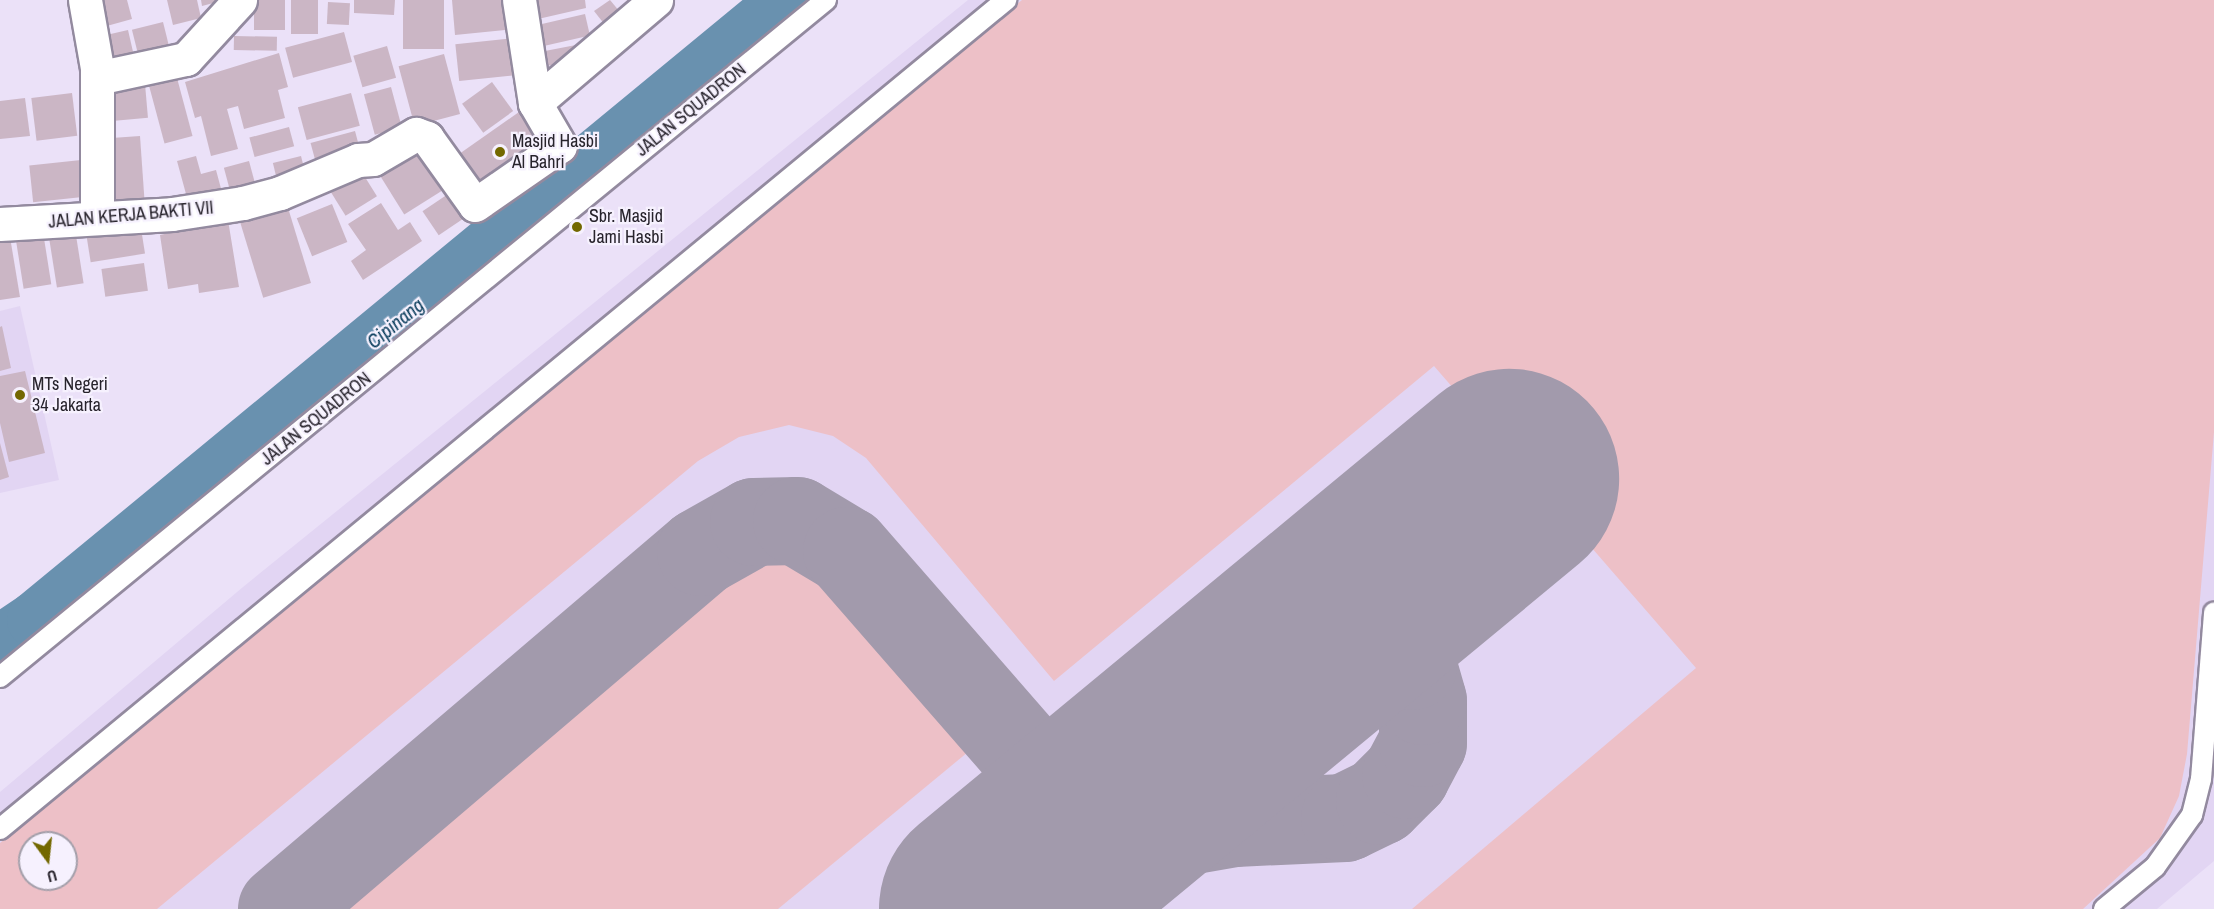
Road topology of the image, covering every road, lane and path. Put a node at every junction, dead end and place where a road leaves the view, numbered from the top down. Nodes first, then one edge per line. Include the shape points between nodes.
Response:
1 (85, 0) edge
2 (240, 0) edge
3 (519, 0) edge
4 (656, 0) edge
5 (826, 0) edge
6 (1006, 0) edge
7 (98, 78) junction
8 (535, 103) junction
9 (97, 217) junction
10 (0, 224) edge
11 (2214, 613) edge
12 (0, 677) edge
13 (0, 829) edge
14 (2104, 909) edge

1 - 7 street
2 - 7 street via 192,55
3 - 8 street
4 - 8 street
5 - 12 lane, JALAN SQUADRON
6 - 13 lane
7 - 9 street
8 - 9 street, JALAN KERJA BAKTI VII via 560,146 475,205 428,138 416,134 373,159 358,160 266,197 202,211
9 - 10 street, JALAN KERJA BAKTI VII
11 - 14 lane via 2201,779 2192,815 2155,867

